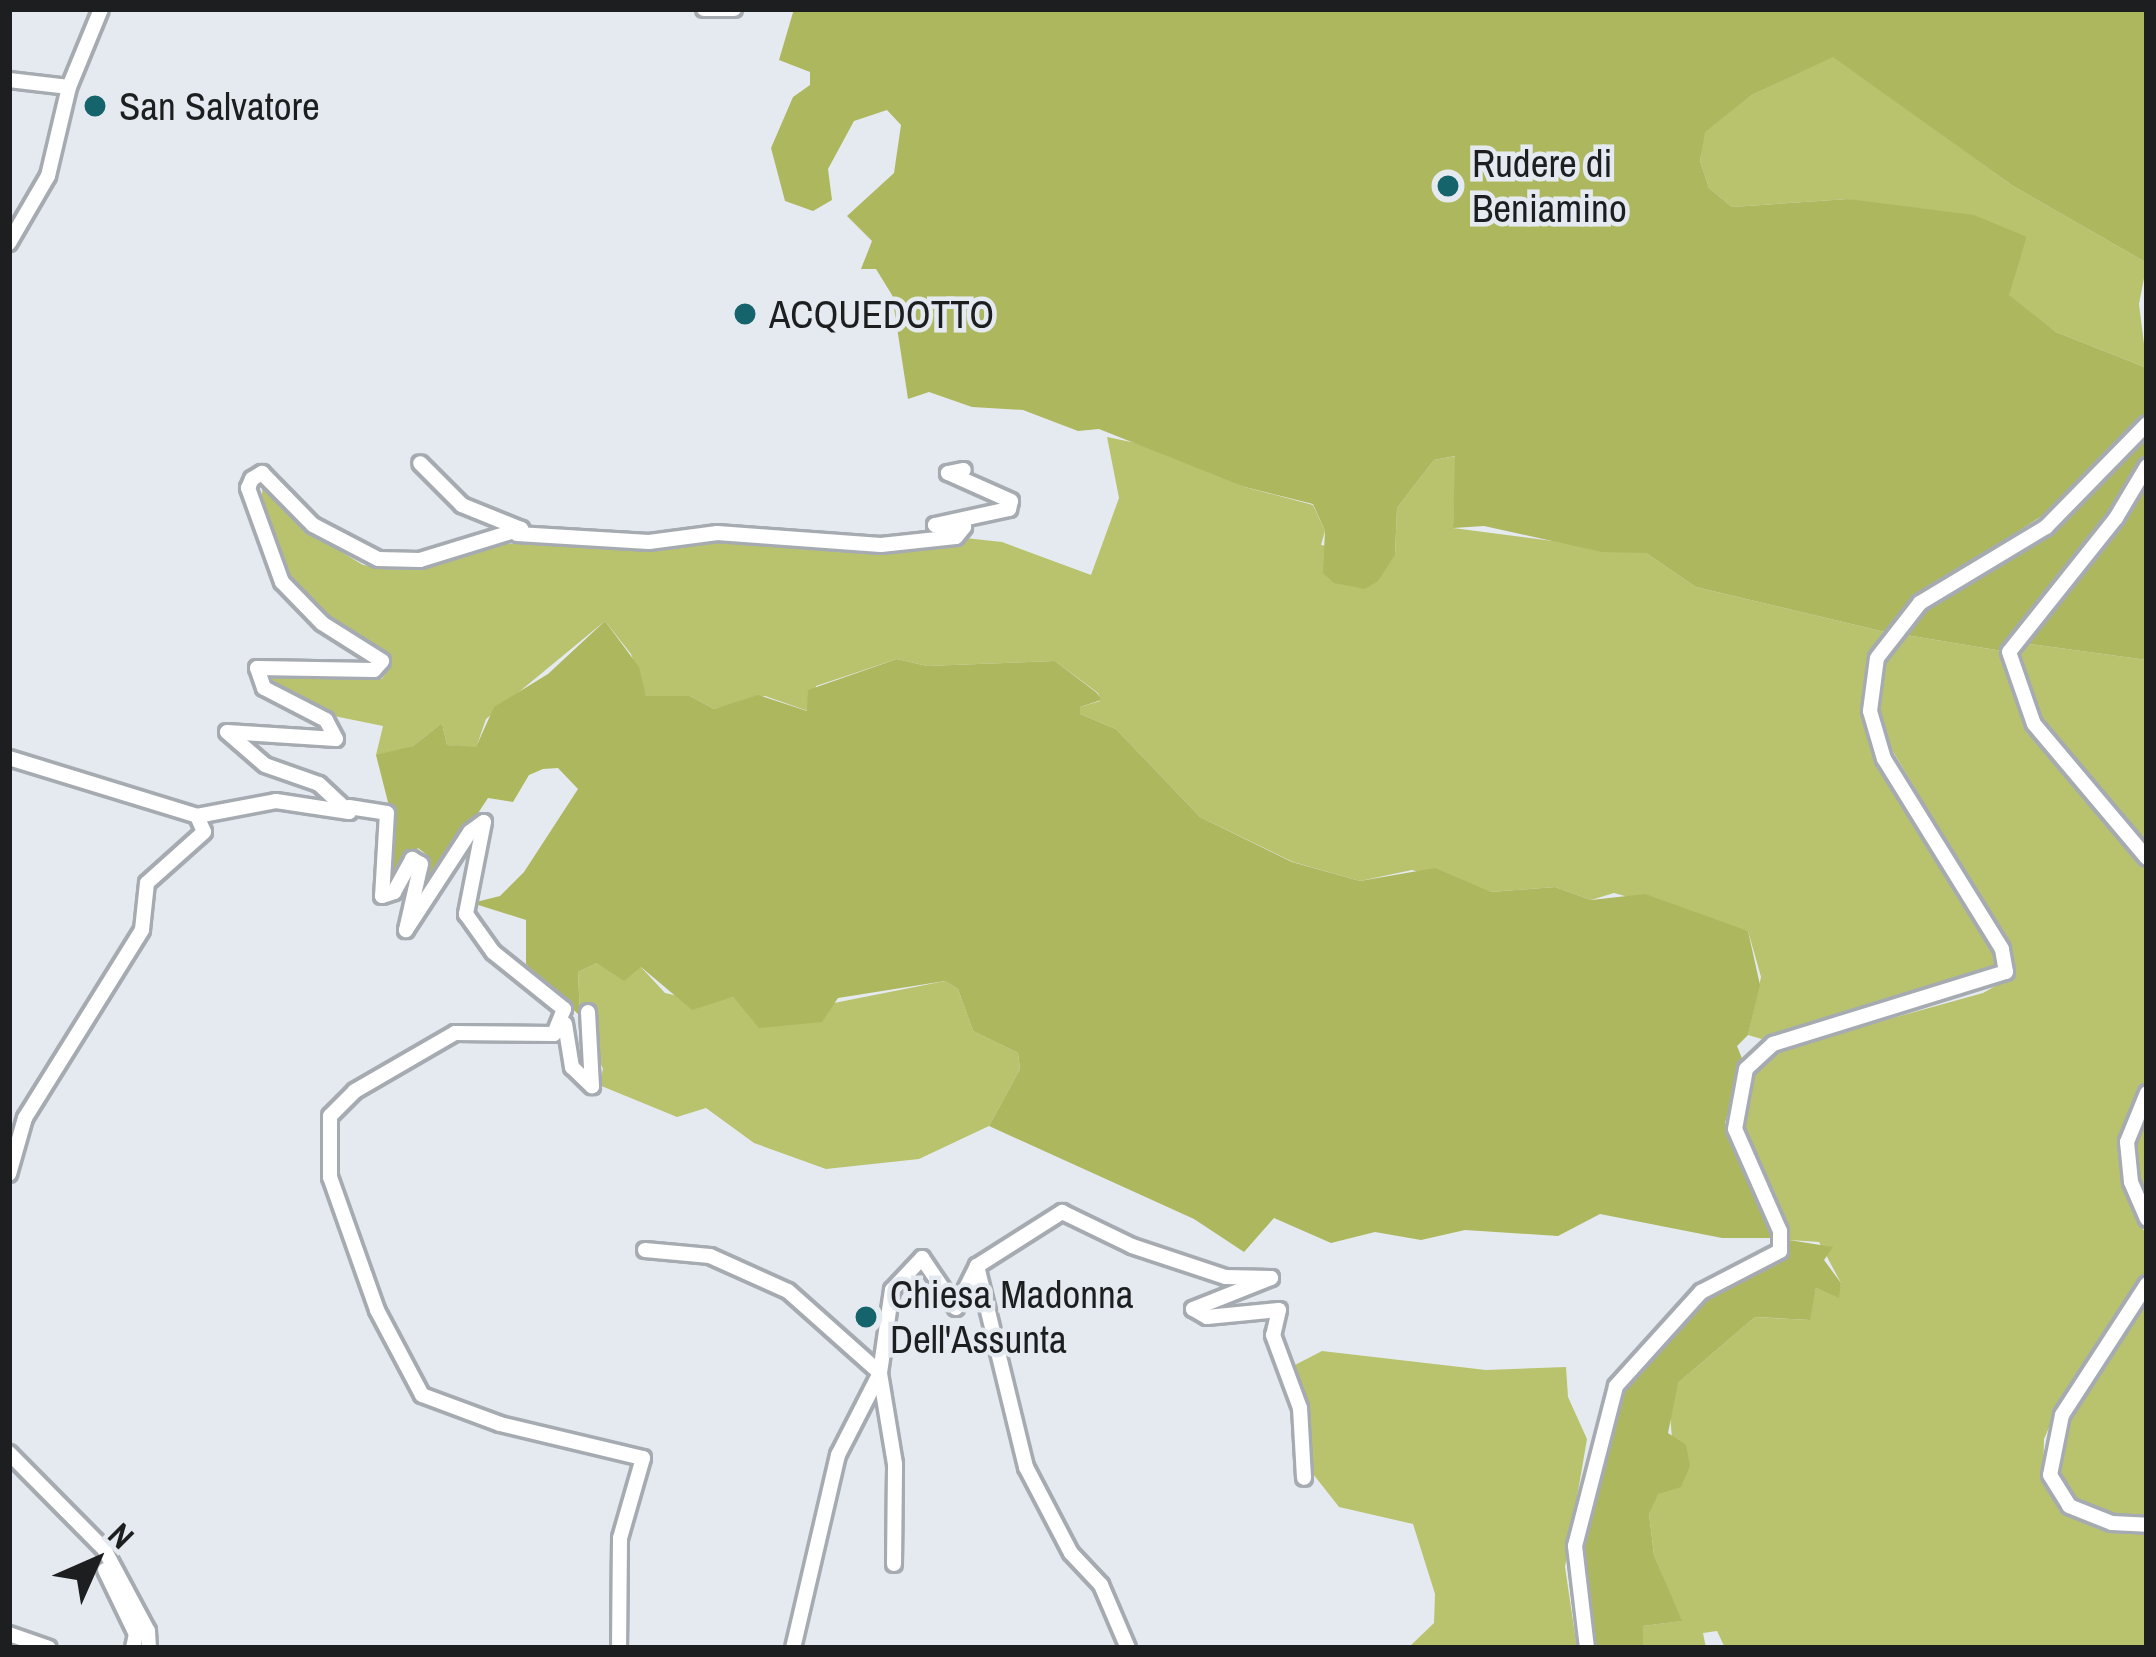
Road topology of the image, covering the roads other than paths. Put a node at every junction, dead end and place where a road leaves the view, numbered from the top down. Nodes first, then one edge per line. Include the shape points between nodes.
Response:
1 (101, 9) edge
2 (704, 9) edge
3 (734, 9) edge
4 (9, 80) edge
5 (69, 87) junction
6 (9, 243) edge
7 (2147, 424) edge
8 (420, 463) dead end
9 (2147, 466) edge
10 (964, 470) dead end
11 (517, 534) junction
12 (9, 758) edge
13 (349, 807) junction
14 (197, 816) junction
15 (2147, 858) edge
16 (589, 1012) dead end
17 (565, 1019) junction
18 (2147, 1093) edge
19 (9, 1174) edge
20 (2147, 1220) edge
21 (645, 1250) dead end
22 (977, 1266) junction
23 (2147, 1284) edge
24 (880, 1373) junction
25 (9, 1453) edge
26 (1304, 1478) dead end
27 (2147, 1525) edge
28 (98, 1544) junction
29 (894, 1564) dead end
30 (9, 1634) edge
31 (50, 1648) edge
32 (134, 1648) edge
33 (149, 1648) edge
34 (620, 1648) edge
35 (794, 1648) edge
36 (1128, 1648) edge
37 (1588, 1648) edge

1 - 5 street
2 - 3 street
4 - 5 street
5 - 6 street via 48,176
7 - 37 street via 2046,527 1921,603 1877,658 1870,711 1884,759 1994,935 2006,972 1773,1044 1746,1069 1735,1129 1780,1231 1780,1251 1701,1292 1616,1386 1574,1546
8 - 11 street via 462,505 514,523
9 - 15 street via 2116,518 2009,652 2034,724
10 - 11 street via 948,473 1011,502 1000,512 981,509 935,525 964,527 956,537 881,545 717,533 649,542
11 - 13 street via 420,560 378,559 313,525 262,473 252,479 248,488 282,582 322,622 382,661 374,670 257,668 265,688 326,720 336,739 227,732 265,765 320,784
12 - 14 street
13 - 14 street via 321,813 276,801
13 - 17 street via 387,813 382,896 394,892 412,859 421,864 406,929 484,822 466,914 493,952 553,998
14 - 19 street via 204,832 147,883 142,930 25,1118
16 - 17 street via 592,1086 572,1067
17 - 34 street via 545,1036 455,1033 355,1091 329,1116 330,1177 377,1310 422,1395 500,1424 644,1458 620,1538
18 - 20 street via 2127,1142 2131,1182
21 - 24 street via 710,1256 788,1291
22 - 24 street via 956,1308 926,1261 911,1262 884,1314
22 - 26 street via 1070,1211 1225,1277 1268,1275 1264,1287 1193,1310 1207,1317 1279,1310 1273,1335 1300,1408
22 - 36 street via 1027,1467 1066,1544 1101,1585
23 - 27 street via 2062,1415 2050,1475 2069,1506 2112,1523
24 - 29 street via 895,1464
24 - 35 street via 838,1455
25 - 28 street
28 - 32 street via 136,1634
28 - 33 street via 148,1630
30 - 31 street

